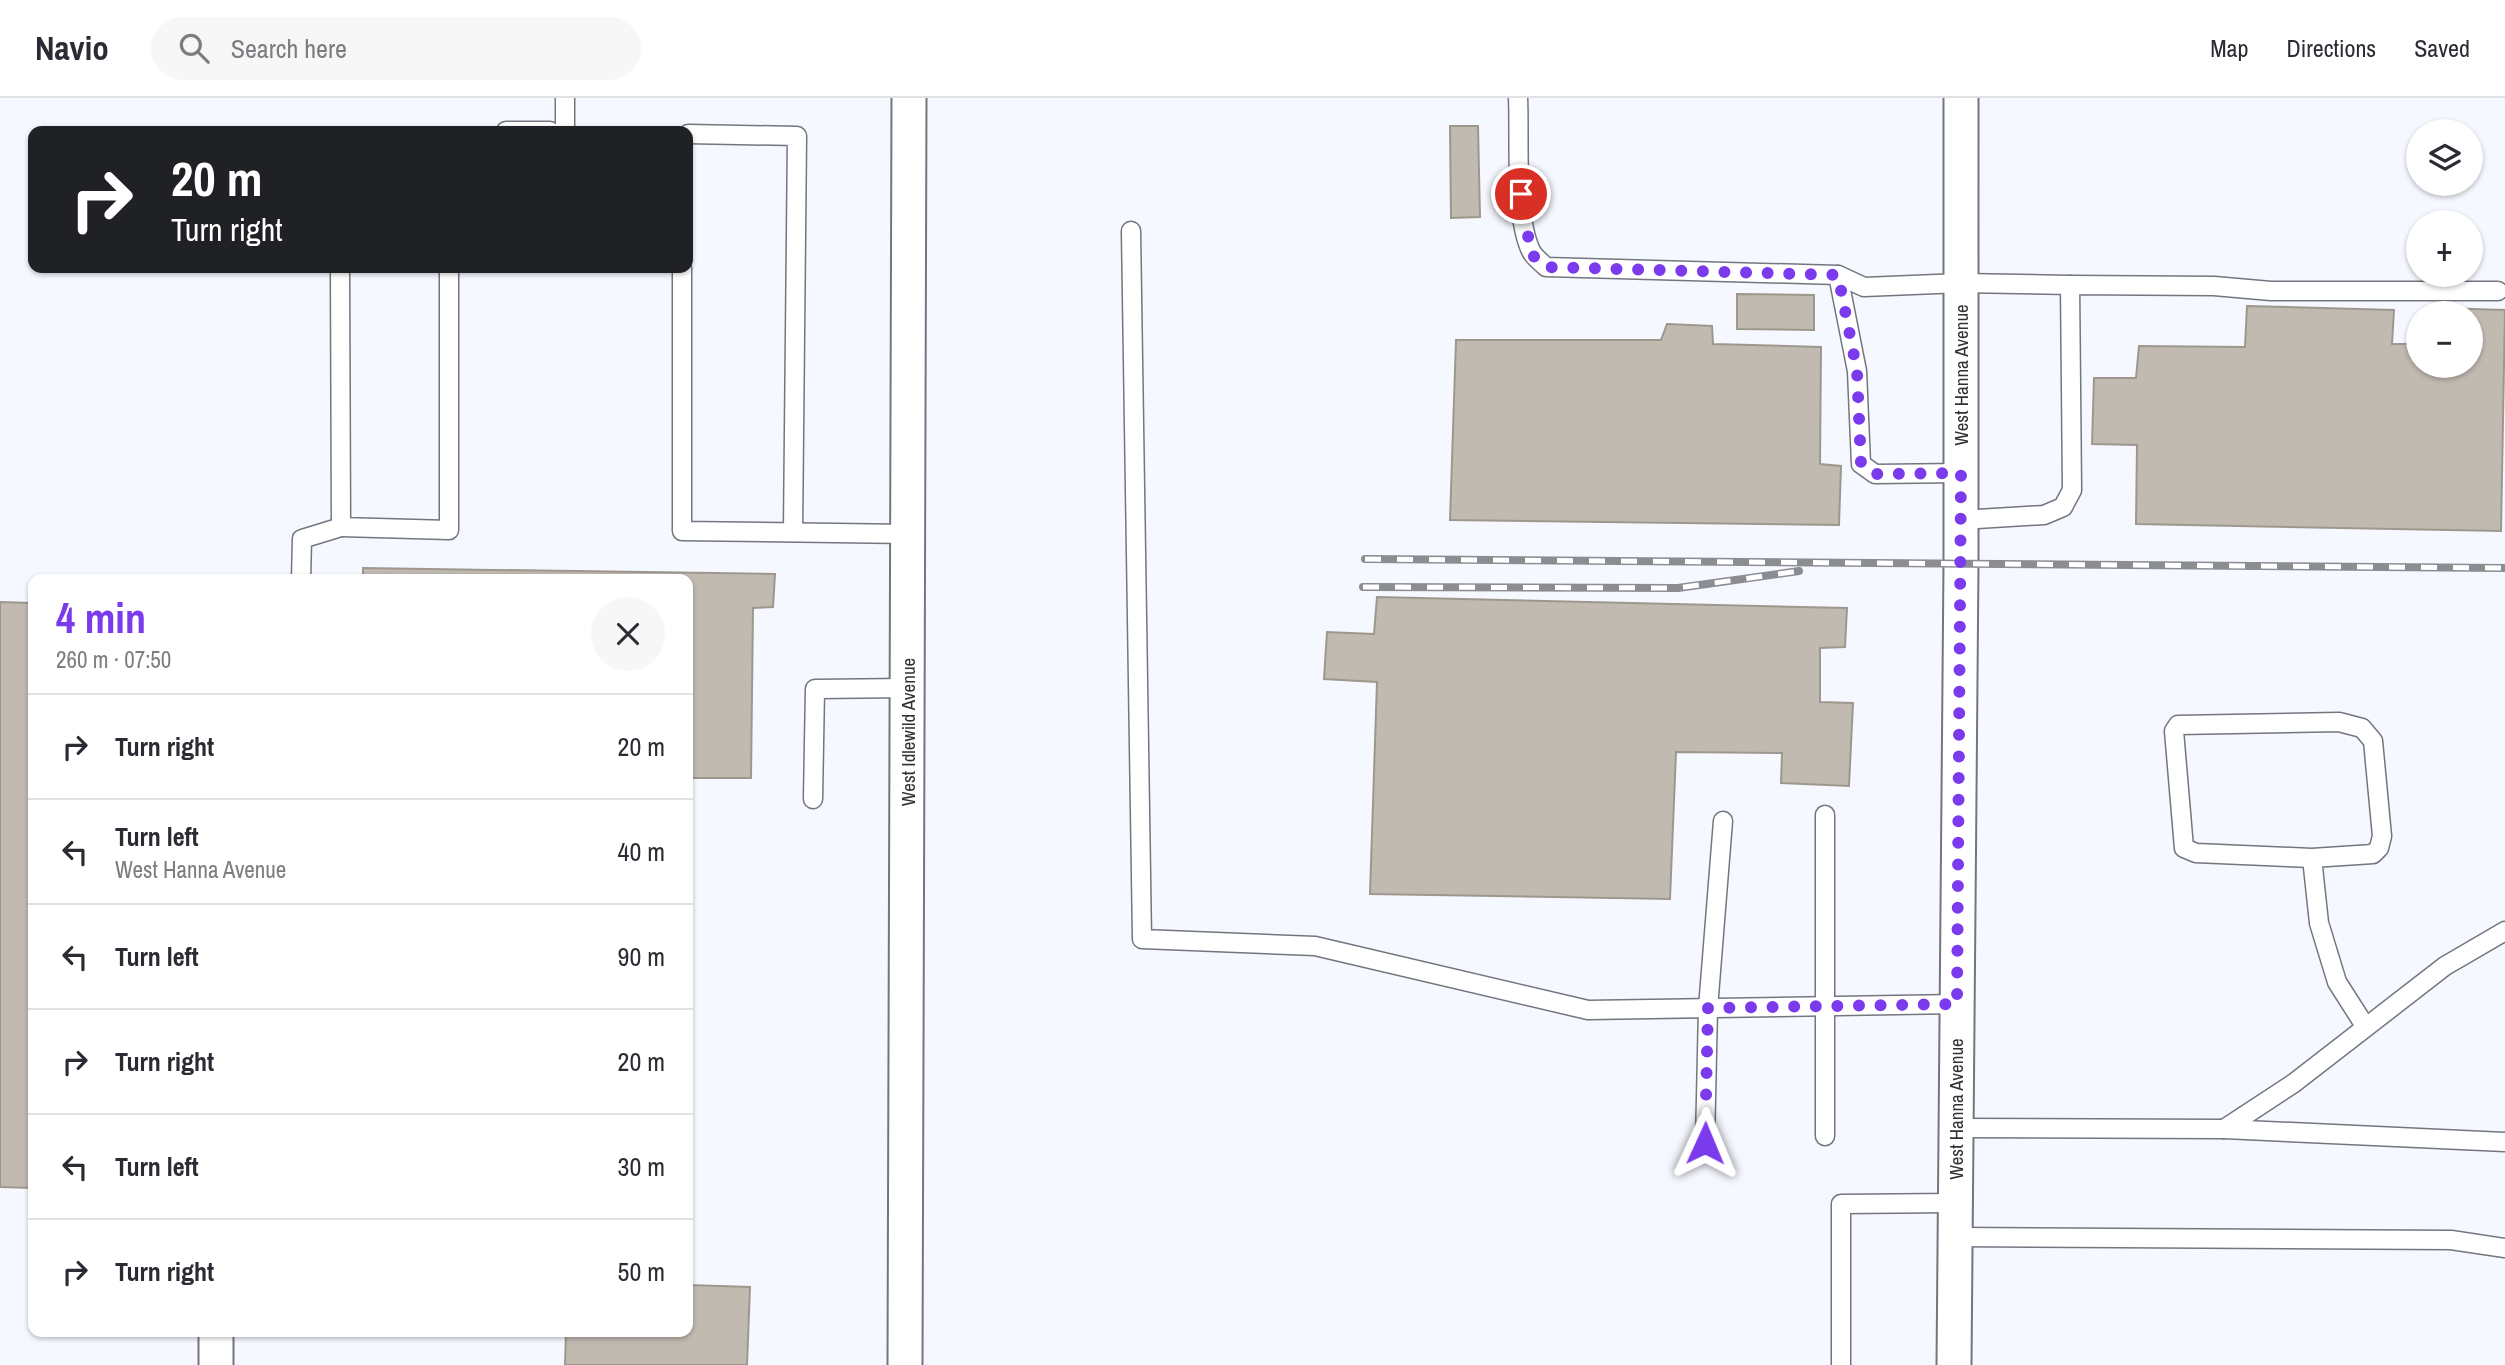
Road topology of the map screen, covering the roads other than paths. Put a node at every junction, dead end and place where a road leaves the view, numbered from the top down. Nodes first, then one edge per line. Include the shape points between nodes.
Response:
1 (565, 98) edge
2 (909, 98) edge
3 (1518, 98) edge
4 (1961, 98) edge
5 (565, 126) edge
6 (693, 134) edge
7 (1131, 231) dead end
8 (340, 273) edge
9 (449, 273) edge
10 (682, 273) edge
11 (1838, 275) junction
12 (1961, 283) junction
13 (2070, 285) junction
14 (2498, 292) dead end
15 (1961, 473) junction
16 (1961, 520) junction
17 (341, 527) junction
18 (793, 533) junction
19 (908, 534) junction
20 (301, 574) edge
21 (908, 688) junction
22 (813, 799) dead end
23 (1825, 815) dead end
24 (1723, 821) dead end
25 (2312, 858) junction
26 (2505, 931) edge
27 (1957, 1004) junction
28 (1824, 1006) junction
29 (1708, 1008) junction
30 (2365, 1026) junction
31 (1956, 1128) junction
32 (2224, 1129) junction
33 (1825, 1136) dead end
34 (2505, 1142) edge
35 (1705, 1143) dead end
36 (1955, 1203) junction
37 (1955, 1237) junction
38 (2505, 1248) edge
39 (216, 1337) edge
40 (216, 1365) edge
41 (905, 1365) edge
42 (1841, 1365) edge
43 (1954, 1365) edge

1 - 5 lane
2 - 19 street, West Idlewild Avenue
3 - 11 lane via 1527,238 1531,254 1546,267
4 - 12 street, West Hanna Avenue
6 - 18 lane via 797,136
7 - 29 lane via 1142,939 1315,946 1588,1010
8 - 17 lane
9 - 17 lane via 449,530
10 - 18 lane via 682,531
11 - 12 lane via 1864,287
11 - 15 lane via 1857,371 1861,464 1875,474
12 - 13 lane
12 - 15 street, West Hanna Avenue
13 - 14 lane via 2214,286 2270,292
13 - 16 lane via 2072,490 2063,507 2044,515
15 - 16 street, West Hanna Avenue
16 - 27 street, West Hanna Avenue
17 - 20 lane via 302,539
18 - 19 lane
19 - 21 street, West Idlewild Avenue
21 - 22 lane via 815,690
21 - 41 street, West Idlewild Avenue
23 - 28 lane
24 - 29 lane
25 - 25 lane via 2196,853 2184,848 2174,731 2178,725 2339,722 2362,728 2373,741 2382,836 2379,848 2373,854
25 - 30 lane via 2319,923 2334,970
26 - 30 lane via 2445,966
27 - 28 lane
27 - 31 street, West Hanna Avenue
28 - 29 lane
28 - 33 lane
29 - 35 lane
30 - 32 lane via 2294,1083
31 - 32 lane
31 - 36 street, West Hanna Avenue
32 - 34 lane
36 - 37 street, West Hanna Avenue
36 - 42 lane via 1841,1204
37 - 38 lane via 2451,1240
37 - 43 street, West Hanna Avenue
39 - 40 street

